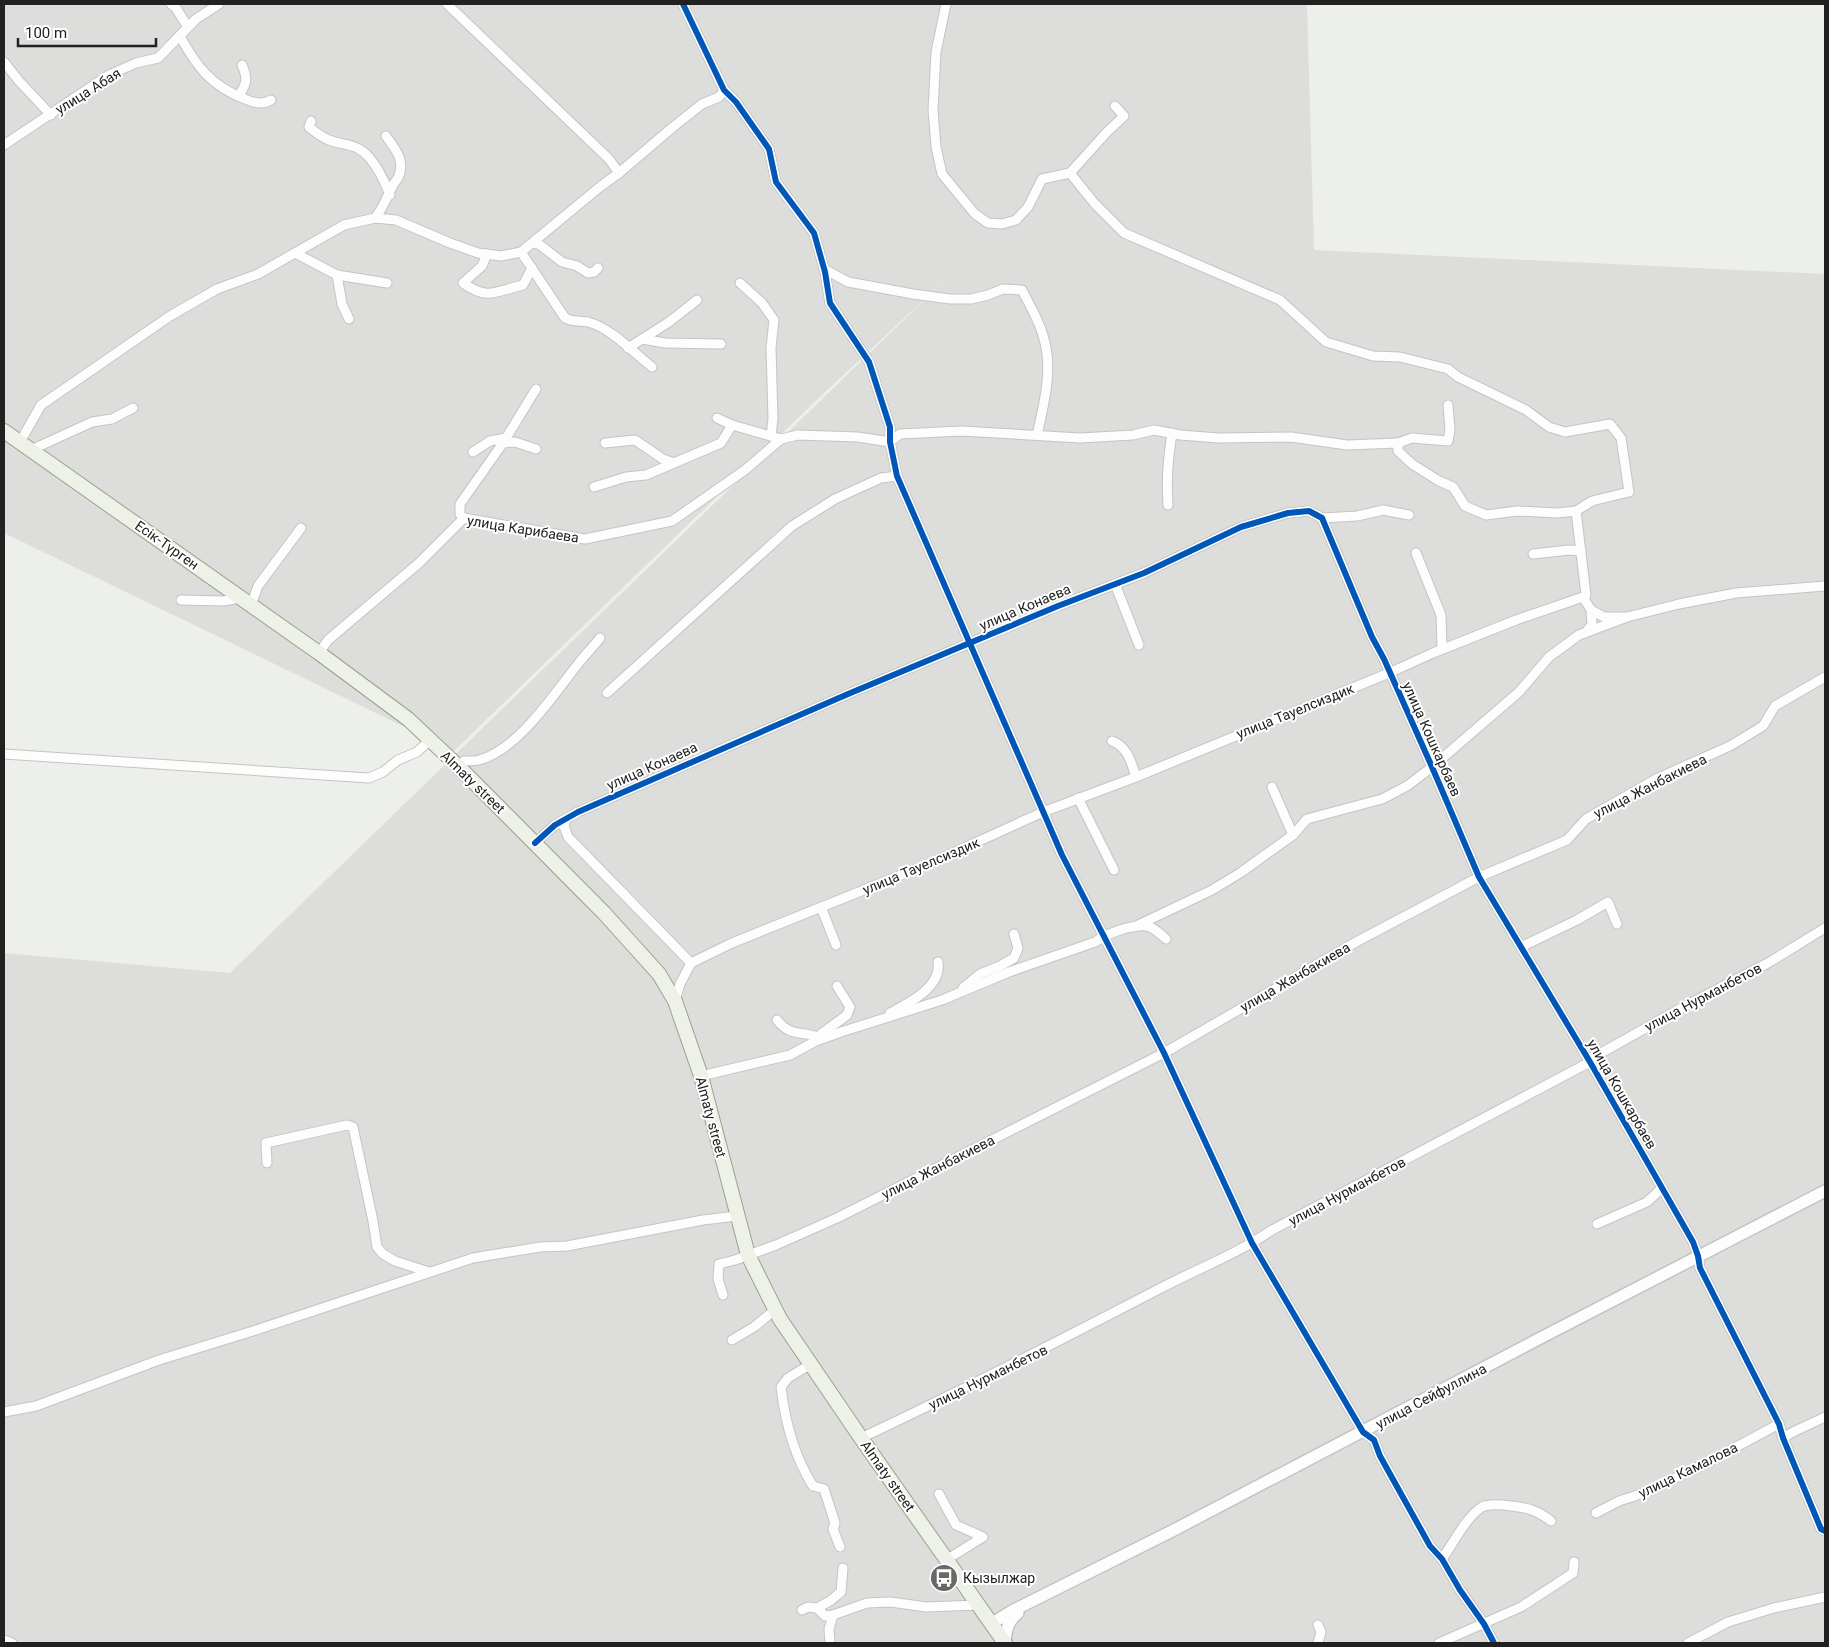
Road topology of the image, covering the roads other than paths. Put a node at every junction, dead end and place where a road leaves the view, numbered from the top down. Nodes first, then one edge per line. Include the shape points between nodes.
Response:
1 (171, 4) edge
2 (219, 4) edge
3 (447, 4) edge
4 (683, 4) edge
5 (946, 4) edge
6 (192, 24) junction
7 (180, 36) junction
8 (4, 62) edge
9 (242, 65) dead end
10 (724, 90) junction
11 (238, 96) junction
12 (271, 100) dead end
13 (1115, 106) dead end
14 (51, 115) junction
15 (311, 121) dead end
16 (386, 136) dead end
17 (4, 145) edge
18 (619, 173) junction
19 (1070, 173) junction
20 (390, 195) junction
21 (375, 218) junction
22 (533, 243) junction
23 (521, 252) junction
24 (295, 253) junction
25 (487, 254) junction
26 (532, 268) junction
27 (598, 268) dead end
28 (824, 269) junction
29 (336, 275) junction
30 (740, 283) dead end
31 (387, 284) dead end
32 (697, 300) dead end
33 (349, 318) dead end
34 (642, 339) junction
35 (721, 344) dead end
36 (628, 348) junction
37 (652, 367) dead end
38 (536, 389) dead end
39 (1448, 406) dead end
40 (133, 408) dead end
41 (717, 418) dead end
42 (732, 425) junction
43 (4, 430) edge
44 (1172, 433) junction
45 (1036, 435) junction
46 (771, 436) junction
47 (781, 439) junction
48 (504, 440) junction
49 (890, 442) junction
50 (605, 443) dead end
51 (1398, 443) junction
52 (26, 446) junction
53 (536, 449) dead end
54 (474, 452) dead end
55 (674, 464) junction
56 (897, 476) junction
57 (594, 487) dead end
58 (1168, 504) dead end
59 (1576, 511) junction
60 (1409, 515) dead end
61 (464, 518) junction
62 (1322, 518) junction
63 (301, 528) dead end
64 (1581, 550) junction
65 (1416, 553) dead end
66 (1533, 554) dead end
67 (1115, 584) junction
68 (1825, 586) edge
69 (1583, 598) junction
70 (181, 600) dead end
71 (246, 601) junction
72 (1592, 610) junction
73 (1626, 617) junction
74 (1585, 633) junction
75 (600, 638) dead end
76 (970, 643) junction
77 (1139, 645) dead end
78 (1442, 649) junction
79 (324, 656) junction
80 (1389, 673) junction
81 (1825, 677) edge
82 (607, 693) dead end
83 (430, 740) junction
84 (1112, 741) dead end
85 (4, 754) edge
86 (458, 766) junction
87 (1432, 767) junction
88 (1136, 777) junction
89 (1272, 788) dead end
90 (1078, 798) junction
91 (1043, 812) junction
92 (566, 819) junction
93 (1293, 834) junction
94 (535, 843) junction
95 (1114, 870) dead end
96 (1479, 876) junction
97 (821, 907) junction
98 (1617, 924) dead end
99 (1134, 927) junction
100 (1825, 928) edge
101 (1014, 934) dead end
102 (1104, 936) junction
103 (1166, 939) dead end
104 (836, 945) dead end
105 (1521, 947) junction
106 (938, 962) dead end
107 (691, 963) junction
108 (836, 986) dead end
109 (957, 994) junction
110 (675, 1001) junction
111 (777, 1020) dead end
112 (877, 1020) junction
113 (821, 1039) junction
114 (1164, 1053) junction
115 (1590, 1062) junction
116 (701, 1076) junction
117 (267, 1163) dead end
118 (1662, 1188) junction
119 (1825, 1191) edge
120 (738, 1216) junction
121 (1597, 1224) dead end
122 (1252, 1243) junction
123 (748, 1255) junction
124 (1698, 1256) junction
125 (429, 1272) junction
126 (723, 1295) dead end
127 (776, 1309) junction
128 (732, 1340) dead end
129 (811, 1364) junction
130 (4, 1412) edge
131 (1825, 1417) edge
132 (1779, 1424) junction
133 (1363, 1432) junction
134 (861, 1438) junction
135 (1784, 1438) junction
136 (939, 1494) dead end
137 (1596, 1513) dead end
138 (1551, 1521) dead end
139 (1825, 1531) edge
140 (840, 1547) dead end
141 (1442, 1559) junction
142 (946, 1560) junction
143 (1574, 1562) dead end
144 (843, 1568) dead end
145 (1825, 1597) edge
146 (1035, 1599) junction
147 (977, 1605) junction
148 (817, 1608) junction
149 (802, 1610) dead end
150 (833, 1615) junction
151 (991, 1624) junction
152 (1484, 1624) junction
153 (1318, 1625) dead end
154 (4, 1640) edge
155 (12, 1643) edge
156 (830, 1643) edge
157 (1005, 1643) edge
158 (1318, 1643) edge
159 (1439, 1643) edge
160 (1494, 1643) edge
161 (1688, 1643) edge

1 - 6 street via 186,24
2 - 6 street, улица Абая
3 - 18 street via 609,158
4 - 10 street
5 - 19 street via 936,52 933,110 942,174 975,214 988,223 1002,224 1016,220 1028,207 1042,179
6 - 7 street, улица Абая
7 - 11 street via 192,57 215,84
7 - 14 street, улица Абая via 158,58 109,75
8 - 14 street
9 - 11 street via 247,76 245,88
10 - 18 street via 718,97 702,104
10 - 28 street via 769,149 776,182 814,233
11 - 12 street via 256,103 265,104
13 - 19 street via 1124,116
14 - 17 street, улица Абая
15 - 20 street via 309,127 317,133 365,153
16 - 20 street via 400,156 401,165
18 - 22 street
19 - 59 street via 1124,233 1280,300 1326,342 1373,356 1400,357 1448,369 1526,410 1549,427 1565,432 1610,424 1621,438 1629,492 1592,501
20 - 21 street
21 - 24 street via 344,225
21 - 25 street via 396,220 450,243
22 - 23 street
22 - 27 street via 562,262 588,273
23 - 25 street via 501,256
23 - 26 street
24 - 29 street
24 - 52 street via 258,274 217,289 64,388 41,406
25 - 26 street via 482,266 463,283 473,290 489,295 523,285
26 - 36 street via 565,318 587,322 618,338
28 - 45 street via 848,282 950,299 971,299 1003,288 1022,290 1045,341 1048,384
28 - 49 street via 830,303 869,362 890,427
29 - 31 street
29 - 33 street via 342,304
30 - 46 street via 762,303 774,320
32 - 34 street
34 - 35 street via 665,343
34 - 36 street
36 - 37 street
38 - 48 street
39 - 51 street via 1448,442 1412,438
40 - 52 street
41 - 42 street
42 - 46 street
42 - 55 street via 721,443
43 - 52 main road, Есік-Түрген
44 - 45 street via 1154,430 1133,435 1080,438
44 - 51 street via 1219,438 1291,437 1347,445
44 - 58 street via 1166,483
45 - 49 street via 961,431 908,433 900,434
46 - 47 street
47 - 49 street via 798,435 858,437
47 - 61 street, улица Карибаева via 745,470 672,521 585,539
48 - 53 street
48 - 54 street via 490,441
48 - 61 street via 460,504 460,514
49 - 56 street
50 - 55 street via 635,440
51 - 59 street via 1398,451 1412,464 1453,487 1466,506 1486,514
52 - 71 main road, Есік-Түрген
55 - 57 street via 646,475 626,477
56 - 76 street
56 - 82 street via 881,478 835,499 792,526
59 - 64 street
60 - 62 street, улица Конаева via 1383,510 1357,516
61 - 79 street, улица Карибаева via 420,563 328,640
62 - 67 street, улица Конаева via 1309,511 1288,513 1241,527
62 - 80 street
63 - 71 street
64 - 66 street
64 - 69 street via 1586,595
65 - 78 street via 1440,615
67 - 76 street, улица Конаева
67 - 77 street
68 - 73 street via 1736,593
69 - 72 street
69 - 78 street, улица Тауелсиздик
70 - 71 street
71 - 79 main road, Есік-Түрген
72 - 73 street via 1604,617
72 - 74 street via 1592,625
73 - 74 street
74 - 87 street via 1549,656 1519,692
75 - 86 street via 537,718 511,742 478,761 464,761
76 - 91 street
76 - 92 street, улица Конаева via 690,762
78 - 80 street, улица Тауелсиздик
79 - 83 main road, Almaty street via 408,719
80 - 87 street, улица Кошкарбаев
80 - 88 street, улица Тауелсиздик
81 - 96 street, улица Жанбакиева via 1775,706 1763,726 1730,746 1658,778 1586,819 1566,840
83 - 85 street via 417,752 369,778
83 - 86 main road, Almaty street
84 - 88 street via 1121,744 1128,754
86 - 94 main road, Almaty street
87 - 93 street via 1408,786 1382,799 1307,819
87 - 96 street, улица Кошкарбаев
88 - 90 street, улица Тауелсиздик
89 - 93 street
90 - 91 street, улица Тауелсиздик
90 - 95 street
91 - 97 street, улица Тауелсиздик via 931,863
91 - 102 street
92 - 94 street, улица Конаева
92 - 107 street via 564,826 568,837
93 - 99 street via 1212,890
94 - 110 main road, Almaty street via 631,942 659,974
96 - 105 street, улица Кошкарбаев
96 - 114 street, улица Жанбакиева via 1356,942
97 - 104 street
97 - 107 street, улица Тауелсиздик
98 - 105 street via 1608,902
99 - 102 street
99 - 103 street via 1150,927
100 - 115 street, улица Нурманбетов
101 - 109 street via 1018,948 1014,958 980,974
102 - 109 street
102 - 114 street
105 - 115 street, улица Кошкарбаев
106 - 112 street via 935,981 920,995
107 - 110 street
108 - 113 street via 850,1007 847,1015 821,1034
109 - 112 street
110 - 116 main road, Almaty street
111 - 113 street via 784,1029
112 - 113 street
113 - 116 street via 790,1054
114 - 122 street
114 - 123 street, улица Жанбакиева via 837,1218
115 - 118 street, улица Кошкарбаев
115 - 122 street, улица Нурманбетов
116 - 120 main road, Almaty street
117 - 125 street via 266,1143 347,1125 353,1127 377,1247 395,1261
118 - 121 street via 1647,1202
118 - 124 street, улица Кошкарбаев
119 - 124 street, улица Сейфуллина
120 - 123 main road, Almaty street
120 - 125 street via 567,1246 473,1258
122 - 133 street
122 - 134 street, улица Нурманбетов via 965,1389
123 - 126 street, улица Жанбакиева via 719,1264 718,1280
123 - 127 main road, Almaty street
124 - 132 street, улица Кошкарбаев via 1700,1268
124 - 133 street, улица Сейфуллина
125 - 130 street via 159,1360 36,1406
127 - 128 street
127 - 129 main road, Almaty street
129 - 134 main road, Almaty street
129 - 140 street via 788,1378 781,1387 784,1411 803,1469 813,1486 824,1489
131 - 135 street
132 - 135 street, улица Кошкарбаев
132 - 137 street, улица Камалова via 1647,1492
133 - 141 street via 1374,1440 1430,1546
133 - 146 street, улица Сейфуллина
134 - 142 main road, Almaty street
135 - 139 street, улица Кошкарбаев via 1821,1529
136 - 142 street via 956,1525 983,1536
138 - 141 street via 1538,1511 1529,1509 1483,1506 1466,1522
141 - 152 street
142 - 147 main road, Almaty street
143 - 152 street via 1573,1573
144 - 148 street via 841,1592
145 - 161 street via 1728,1622
146 - 151 street, улица Сейфуллина
146 - 157 street, улица Сейфуллина via 1010,1619
147 - 150 street via 926,1607 891,1602 867,1603
147 - 151 main road, Almaty street
148 - 149 street
148 - 150 street via 825,1616
150 - 156 street via 829,1628
151 - 157 main road, Almaty street
152 - 159 street
152 - 160 street
153 - 158 street via 1321,1632
154 - 155 street

